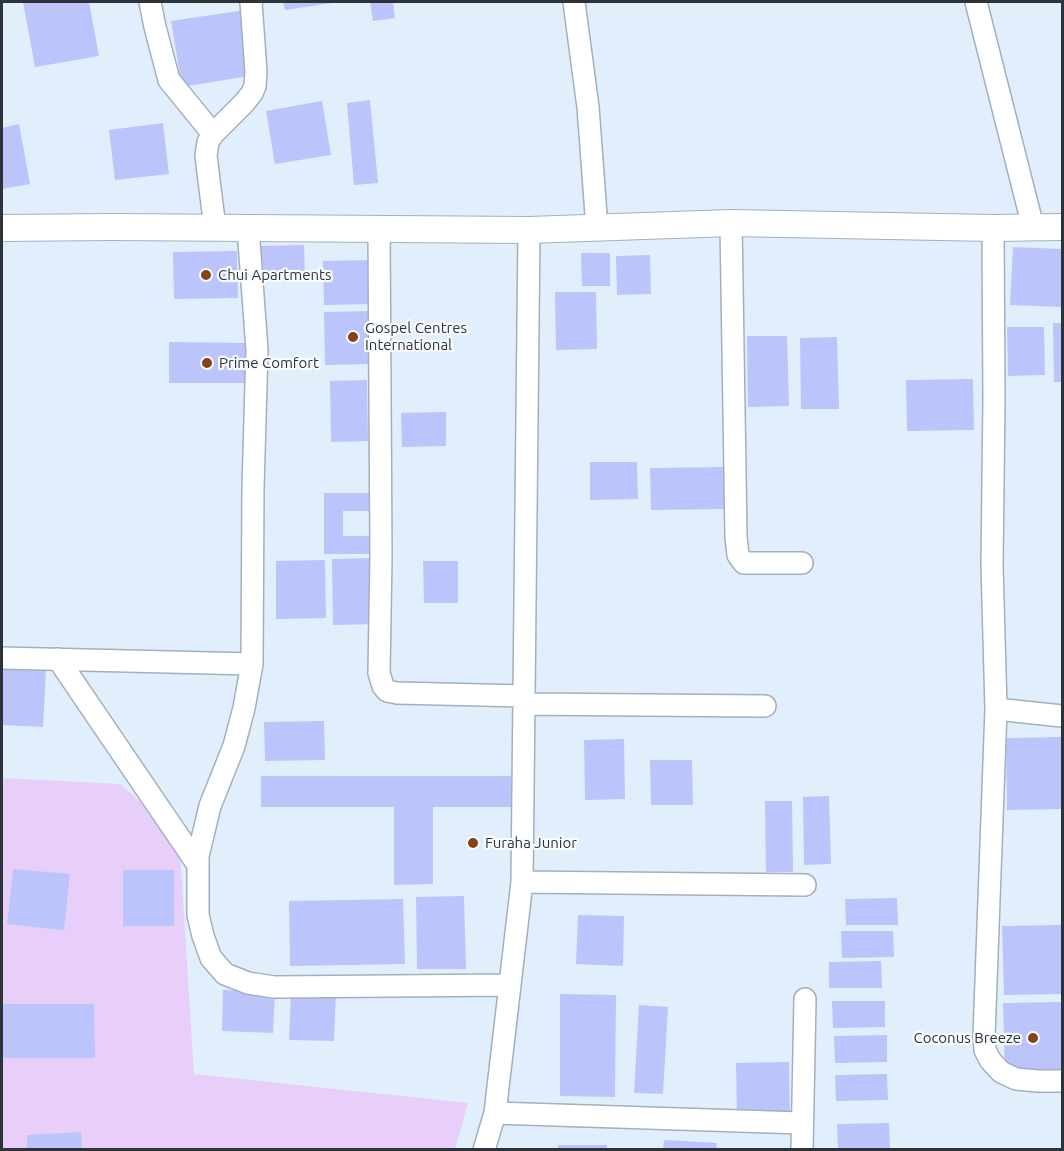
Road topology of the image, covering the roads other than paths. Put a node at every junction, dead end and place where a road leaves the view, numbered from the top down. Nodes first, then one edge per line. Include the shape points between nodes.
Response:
1 (150, 2) edge
2 (251, 2) edge
3 (574, 2) edge
4 (976, 2) edge
5 (213, 134) junction
6 (731, 223) junction
7 (1033, 227) junction
8 (1062, 227) edge
9 (2, 228) edge
10 (215, 228) junction
11 (248, 228) junction
12 (597, 228) junction
13 (993, 228) junction
14 (379, 229) junction
15 (529, 230) junction
16 (802, 563) dead end
17 (2, 658) edge
18 (58, 659) junction
19 (252, 664) junction
20 (524, 700) junction
21 (765, 706) dead end
22 (996, 709) junction
23 (1062, 716) edge
24 (198, 865) junction
25 (522, 882) junction
26 (805, 885) dead end
27 (510, 985) junction
28 (805, 999) dead end
29 (1062, 1081) edge
30 (495, 1113) junction
31 (801, 1124) junction
32 (484, 1149) edge
33 (802, 1149) edge

1 - 5 street via 169,80
2 - 5 street via 255,86
3 - 12 street via 588,106
4 - 7 street
5 - 10 street via 206,156
6 - 12 street
6 - 13 street
6 - 16 street via 738,555 744,563
7 - 8 street
7 - 13 street
9 - 10 street
10 - 11 street
11 - 14 street
11 - 19 street via 257,350
12 - 15 street
13 - 22 street via 992,565
14 - 15 street
14 - 20 street via 379,673 383,686 387,692
15 - 20 street
17 - 18 street
18 - 19 street
18 - 24 street
19 - 24 street via 234,746 210,806
20 - 21 street
20 - 25 street
22 - 23 street
22 - 29 street via 985,1050 1001,1072 1016,1079
24 - 27 street via 198,915 212,958 225,974 248,983 274,987
25 - 26 street
25 - 27 street
27 - 30 street
28 - 31 street
30 - 31 street
30 - 32 street
31 - 33 street

